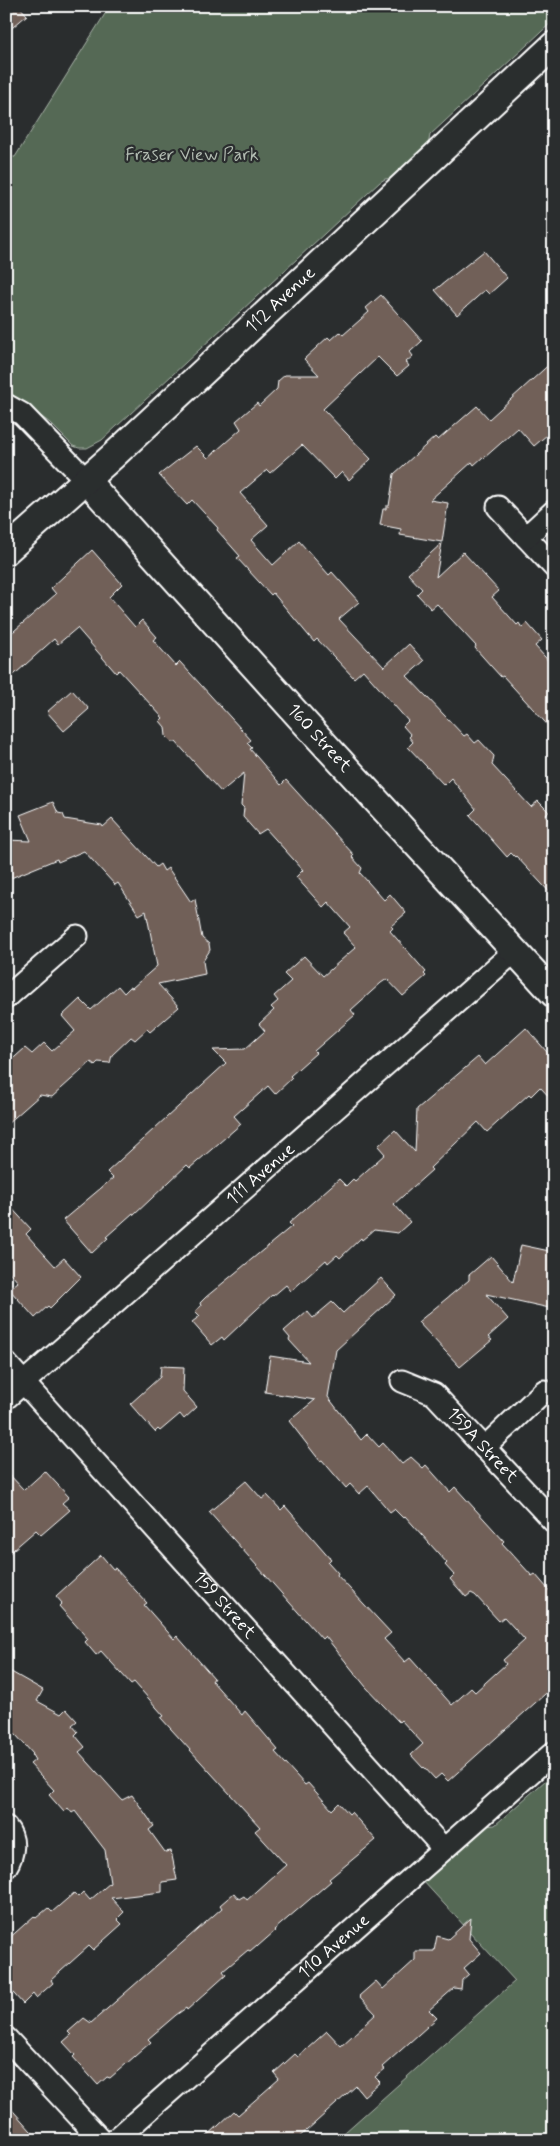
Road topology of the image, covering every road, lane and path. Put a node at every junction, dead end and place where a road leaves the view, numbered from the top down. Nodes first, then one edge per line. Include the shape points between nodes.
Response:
1 (554, 44) edge
2 (6, 405) edge
3 (86, 480) junction
4 (498, 507) dead end
5 (554, 511) edge
6 (526, 537) junction
7 (6, 551) edge
8 (554, 567) edge
9 (78, 936) dead end
10 (515, 951) junction
11 (554, 994) edge
12 (6, 998) edge
13 (6, 1363) edge
14 (402, 1381) dead end
15 (24, 1383) junction
16 (544, 1391) dead end
17 (6, 1398) edge
18 (484, 1448) junction
19 (554, 1522) edge
20 (554, 1752) edge
21 (6, 1827) edge
22 (443, 1848) junction
23 (9, 1862) edge
24 (6, 2038) edge
25 (101, 2140) edge
26 (115, 2140) edge

1 - 3 street, 112 Avenue
2 - 3 street via 22,414
3 - 7 street, 112 Avenue
3 - 10 street, 160 Street
4 - 6 street
5 - 6 street
6 - 8 street
9 - 12 street
10 - 11 street, 160 Street
10 - 15 street, 111 Avenue
13 - 15 street, 159 Street
14 - 18 street, 159A Street via 434,1394
15 - 17 street, 111 Avenue
15 - 22 street, 159 Street
16 - 18 street
18 - 19 street, 159A Street
20 - 22 street, 110 Avenue
21 - 23 street via 12,1834
22 - 26 street, 110 Avenue
24 - 25 street

